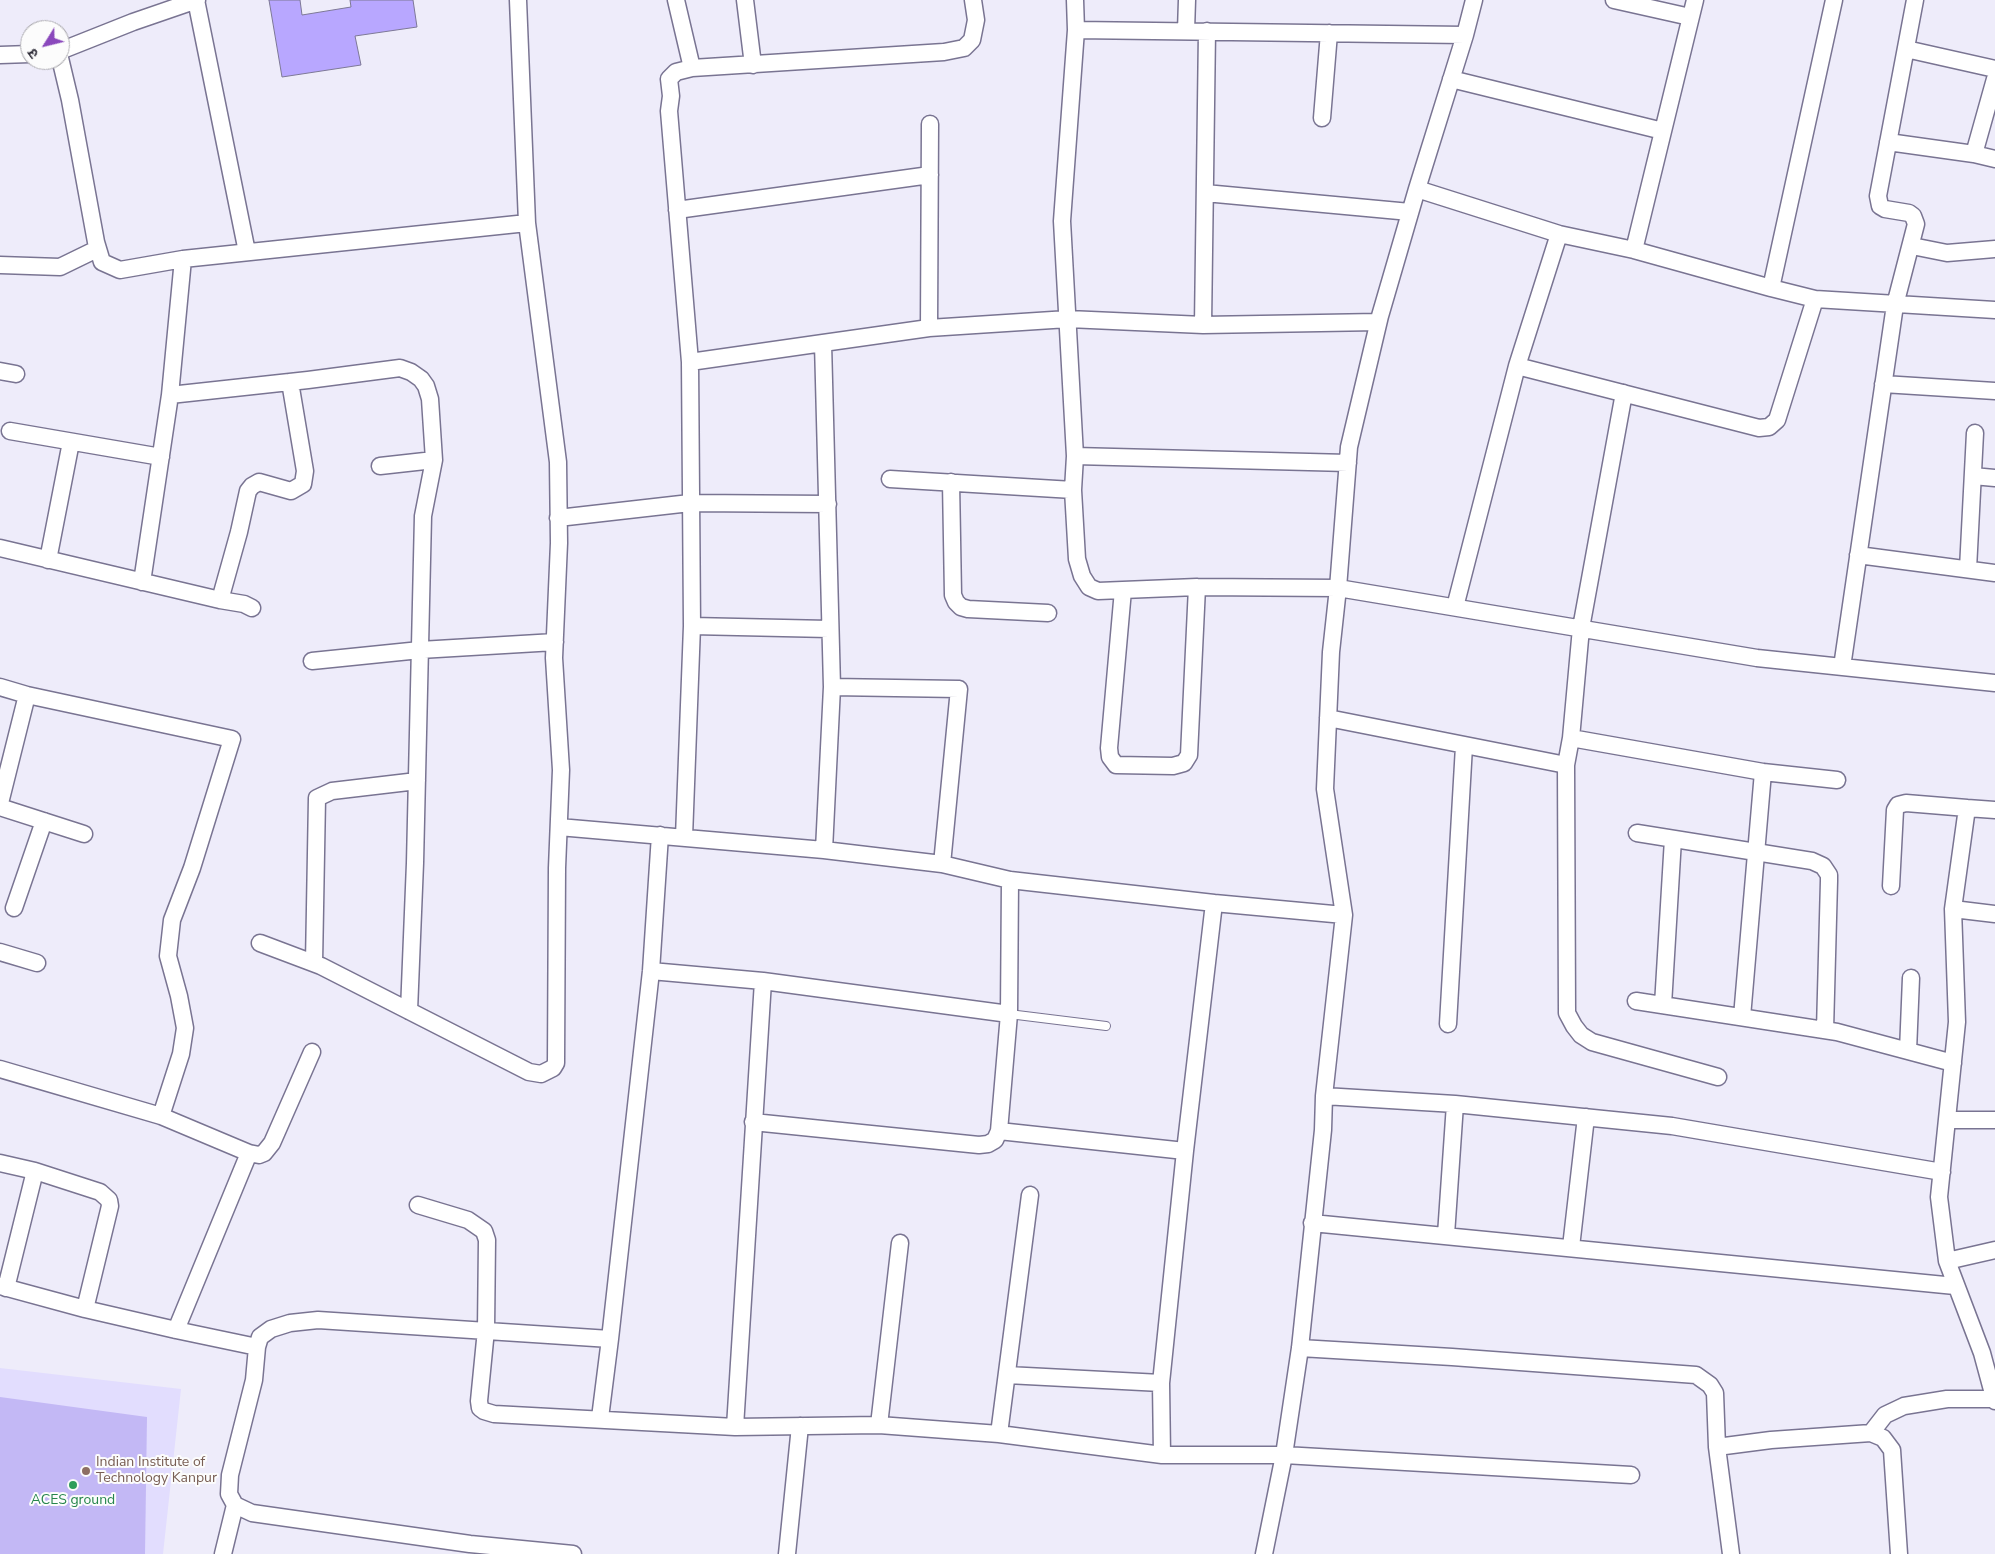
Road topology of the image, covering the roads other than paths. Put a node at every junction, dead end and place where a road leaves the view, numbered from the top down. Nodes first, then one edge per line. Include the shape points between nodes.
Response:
1 (197, 0) edge
2 (518, 0) edge
3 (676, 0) edge
4 (745, 0) edge
5 (973, 0) edge
6 (1074, 0) edge
7 (1187, 0) edge
8 (1474, 0) edge
9 (1614, 0) edge
10 (1694, 0) edge
11 (1834, 0) edge
12 (1915, 0) edge
13 (1690, 17) junction
14 (1076, 30) junction
15 (1186, 31) junction
16 (1207, 31) junction
17 (1329, 33) junction
18 (1465, 35) junction
19 (70, 47) edge
20 (1906, 49) junction
21 (20, 54) edge
22 (0, 55) edge
23 (753, 65) junction
24 (692, 68) junction
25 (1995, 68) edge
26 (63, 70) edge
27 (1995, 79) edge
28 (1451, 80) junction
29 (1322, 118) dead end
30 (930, 124) dead end
31 (1663, 131) junction
32 (1888, 142) junction
33 (1974, 154) junction
34 (1995, 158) edge
35 (930, 175) junction
36 (1417, 189) junction
37 (1205, 194) junction
38 (677, 210) junction
39 (1410, 212) junction
40 (528, 222) junction
41 (1559, 234) junction
42 (1912, 246) junction
43 (97, 249) junction
44 (1995, 249) edge
45 (1634, 250) junction
46 (247, 252) junction
47 (183, 259) junction
48 (0, 265) edge
49 (1771, 288) junction
50 (1815, 299) junction
51 (1895, 305) junction
52 (1995, 310) edge
53 (1068, 319) junction
54 (1378, 322) junction
55 (1203, 325) junction
56 (929, 328) junction
57 (823, 343) junction
58 (690, 362) junction
59 (1517, 366) junction
60 (290, 382) junction
61 (1884, 384) junction
62 (1995, 391) edge
63 (1624, 393) junction
64 (170, 395) junction
65 (10, 431) dead end
66 (1975, 433) dead end
67 (72, 442) junction
68 (1075, 456) junction
69 (161, 457) junction
70 (434, 460) junction
71 (1348, 463) junction
72 (380, 466) dead end
73 (1973, 476) junction
74 (890, 478) dead end
75 (1995, 478) edge
76 (951, 482) junction
77 (1073, 490) junction
78 (690, 503) junction
79 (828, 504) junction
80 (558, 518) junction
81 (0, 548) edge
82 (1858, 554) junction
83 (48, 560) junction
84 (1968, 569) junction
85 (1995, 573) edge
86 (142, 582) junction
87 (1197, 587) junction
88 (1338, 588) junction
89 (1123, 590) junction
90 (220, 600) junction
91 (1454, 607) junction
92 (252, 608) dead end
93 (1048, 613) dead end
94 (692, 626) junction
95 (829, 628) junction
96 (1581, 628) junction
97 (555, 642) junction
98 (420, 650) junction
99 (312, 661) dead end
100 (1842, 666) junction
101 (1995, 683) edge
102 (0, 687) edge
103 (832, 687) junction
104 (27, 695) junction
105 (1328, 718) junction
106 (1571, 738) junction
107 (1464, 746) junction
108 (1566, 766) junction
109 (1763, 772) junction
110 (1837, 780) dead end
111 (417, 781) junction
112 (0, 803) edge
113 (0, 807) edge
114 (1967, 808) junction
115 (1995, 810) edge
116 (44, 821) junction
117 (559, 827) junction
118 (1637, 833) dead end
119 (84, 834) dead end
120 (660, 836) junction
121 (684, 837) junction
122 (1673, 839) junction
123 (824, 850) junction
124 (1756, 852) junction
125 (942, 864) junction
126 (1010, 880) junction
127 (1891, 886) dead end
128 (1214, 903) junction
129 (14, 908) dead end
130 (1953, 909) junction
131 (1995, 914) edge
132 (1344, 915) junction
133 (260, 943) dead end
134 (0, 952) edge
135 (37, 963) dead end
136 (314, 963) junction
137 (651, 972) junction
138 (1911, 978) dead end
139 (763, 981) junction
140 (1636, 1001) dead end
141 (1663, 1005) junction
142 (409, 1011) junction
143 (1009, 1014) junction
144 (1742, 1017) junction
145 (1448, 1024) dead end
146 (1106, 1026) dead end
147 (1825, 1030) junction
148 (1908, 1051) junction
149 (312, 1052) dead end
150 (1953, 1063) junction
151 (0, 1069) edge
152 (1718, 1077) dead end
153 (1324, 1096) junction
154 (1455, 1104) junction
155 (161, 1116) junction
156 (1586, 1117) junction
157 (1947, 1120) junction
158 (1995, 1120) edge
159 (753, 1122) junction
160 (999, 1131) junction
161 (1184, 1151) junction
162 (248, 1153) junction
163 (0, 1163) edge
164 (35, 1171) junction
165 (1942, 1172) junction
166 (1030, 1195) dead end
167 (418, 1205) dead end
168 (1312, 1223) junction
169 (1446, 1235) junction
170 (900, 1243) dead end
171 (1571, 1247) junction
172 (1995, 1250) edge
173 (1947, 1260) junction
174 (1955, 1286) junction
175 (3, 1287) edge
176 (85, 1309) junction
177 (176, 1330) junction
178 (486, 1330) junction
179 (610, 1339) junction
180 (257, 1347) junction
181 (1300, 1348) junction
182 (1989, 1352) edge
183 (1007, 1375) junction
184 (1161, 1383) junction
185 (1995, 1400) edge
186 (600, 1418) junction
187 (879, 1424) junction
188 (800, 1426) junction
189 (735, 1427) junction
190 (1871, 1433) junction
191 (999, 1434) junction
192 (1717, 1447) junction
193 (1162, 1455) junction
194 (1284, 1455) junction
195 (1631, 1475) dead end
196 (235, 1505) junction
197 (470, 1549) edge
198 (224, 1554) edge
199 (573, 1554) edge
200 (787, 1554) edge
201 (1264, 1554) edge
202 (1731, 1554) edge
203 (1900, 1554) edge

1 - 19 street
1 - 46 street
2 - 40 street
3 - 24 street
4 - 23 street
5 - 23 street via 976,20 972,40 964,48
6 - 14 street
7 - 15 street
8 - 18 street
9 - 13 street
10 - 13 street
11 - 49 street
12 - 20 street
13 - 31 street
14 - 15 street
14 - 53 street via 1062,221
15 - 16 street
16 - 17 street
16 - 37 street
17 - 18 street
17 - 29 street
18 - 28 street
20 - 25 street
20 - 32 street
21 - 22 street
23 - 24 street
24 - 38 street via 676,72 669,79
26 - 43 street
27 - 33 street
28 - 31 street
28 - 36 street
30 - 35 street
31 - 45 street
32 - 33 street
32 - 42 street via 1878,196 1880,206 1913,216 1916,224
33 - 34 street
35 - 38 street
35 - 56 street
36 - 39 street
36 - 41 street
37 - 39 street
37 - 55 street
38 - 58 street
39 - 54 street
40 - 46 street
40 - 80 street via 558,462
41 - 45 street
41 - 59 street
42 - 44 street via 1947,253
42 - 51 street
43 - 47 street via 102,262 120,270
43 - 48 street via 60,267
45 - 49 street
46 - 47 street
47 - 64 street
49 - 50 street
50 - 51 street
50 - 63 street via 1777,420 1769,427 1759,428
51 - 52 street
51 - 61 street
53 - 55 street
53 - 56 street
53 - 68 street
54 - 55 street
54 - 71 street via 1348,447
56 - 57 street
57 - 58 street
57 - 79 street
58 - 78 street
59 - 63 street
59 - 91 street
60 - 64 street
60 - 70 street via 384,369 400,368 411,372 421,379 428,393
60 - 90 street via 305,471 303,484 292,491 259,482 248,491
61 - 62 street
61 - 82 street
63 - 96 street
64 - 69 street
65 - 67 street
66 - 73 street
67 - 69 street
67 - 83 street
68 - 71 street
68 - 77 street
69 - 86 street
70 - 72 street
70 - 98 street via 423,516
71 - 88 street
73 - 75 street
73 - 84 street
74 - 76 street
76 - 77 street
76 - 93 street via 953,595 956,602 968,609
77 - 89 street via 1077,559 1082,576 1089,587 1098,591
78 - 79 street
78 - 80 street
78 - 94 street
79 - 95 street
80 - 97 street
81 - 83 street
82 - 84 street
82 - 100 street
83 - 86 street
84 - 85 street
86 - 90 street
87 - 88 street
87 - 89 street
87 - 89 street via 1189,756 1173,766 1116,765 1110,757
88 - 91 street
88 - 105 street
90 - 92 street
91 - 96 street
94 - 95 street
94 - 121 street
95 - 103 street
96 - 100 street via 1757,658
96 - 106 street
97 - 98 street
97 - 117 street via 561,770
98 - 99 street
98 - 111 street
100 - 101 street
102 - 104 street
103 - 123 street
103 - 125 street via 959,689
104 - 112 street
104 - 155 street via 232,739 192,868 172,920 168,956 186,1028
105 - 107 street
105 - 132 street via 1325,789
106 - 108 street
106 - 109 street
107 - 108 street
107 - 145 street
108 - 152 street via 1566,1003 1570,1020 1581,1035 1592,1042
109 - 110 street
109 - 124 street
111 - 136 street via 332,790 317,798
111 - 142 street
113 - 116 street
114 - 115 street
114 - 127 street via 1898,805 1895,810
114 - 130 street
116 - 119 street
116 - 129 street
117 - 120 street
117 - 142 street via 556,1063 553,1068 541,1074 529,1072
118 - 122 street
120 - 121 street
120 - 137 street
121 - 123 street
122 - 124 street
122 - 141 street
123 - 125 street
124 - 144 street
124 - 147 street via 1816,862 1828,875
125 - 126 street
126 - 128 street
126 - 143 street
128 - 132 street
128 - 161 street
130 - 131 street
130 - 150 street via 1957,1022
132 - 153 street
133 - 136 street
134 - 135 street
136 - 142 street
137 - 139 street
137 - 179 street
138 - 148 street
139 - 143 street
139 - 159 street
140 - 141 street
141 - 144 street
143 - 146 lane
143 - 160 street
144 - 147 street
147 - 148 street
148 - 150 street
149 - 162 street via 272,1144 259,1155
150 - 157 street
151 - 155 street
153 - 154 street
153 - 168 street
154 - 156 street
154 - 169 street
155 - 162 street
156 - 165 street via 1672,1126
156 - 171 street
157 - 158 street
157 - 165 street
159 - 160 street via 979,1145 995,1140
159 - 189 street
160 - 161 street
161 - 184 street
162 - 177 street
163 - 164 street
164 - 175 street
164 - 176 street via 100,1192 109,1200
165 - 173 street via 1939,1197
166 - 183 street
167 - 178 street via 468,1220 484,1231 487,1240
168 - 169 street
168 - 181 street
169 - 171 street
170 - 187 street
171 - 174 street
172 - 173 street
173 - 174 street
174 - 182 street
175 - 176 street
176 - 177 street
177 - 180 street
178 - 179 street
178 - 180 street via 318,1320 271,1329 260,1336
178 - 186 street via 480,1408 494,1414
179 - 186 street
180 - 196 street via 254,1380 230,1475 229,1494
181 - 192 street via 1696,1375 1715,1393
181 - 194 street
182 - 185 street
183 - 184 street
183 - 191 street
184 - 193 street
185 - 190 street via 1948,1399 1904,1406 1885,1415
186 - 189 street
187 - 188 street
187 - 191 street
188 - 189 street
188 - 200 street
190 - 192 street
190 - 203 street via 1883,1438 1892,1450
191 - 193 street
192 - 202 street
193 - 194 street
194 - 195 street
194 - 201 street
196 - 197 street via 252,1513
196 - 198 street
197 - 199 street

